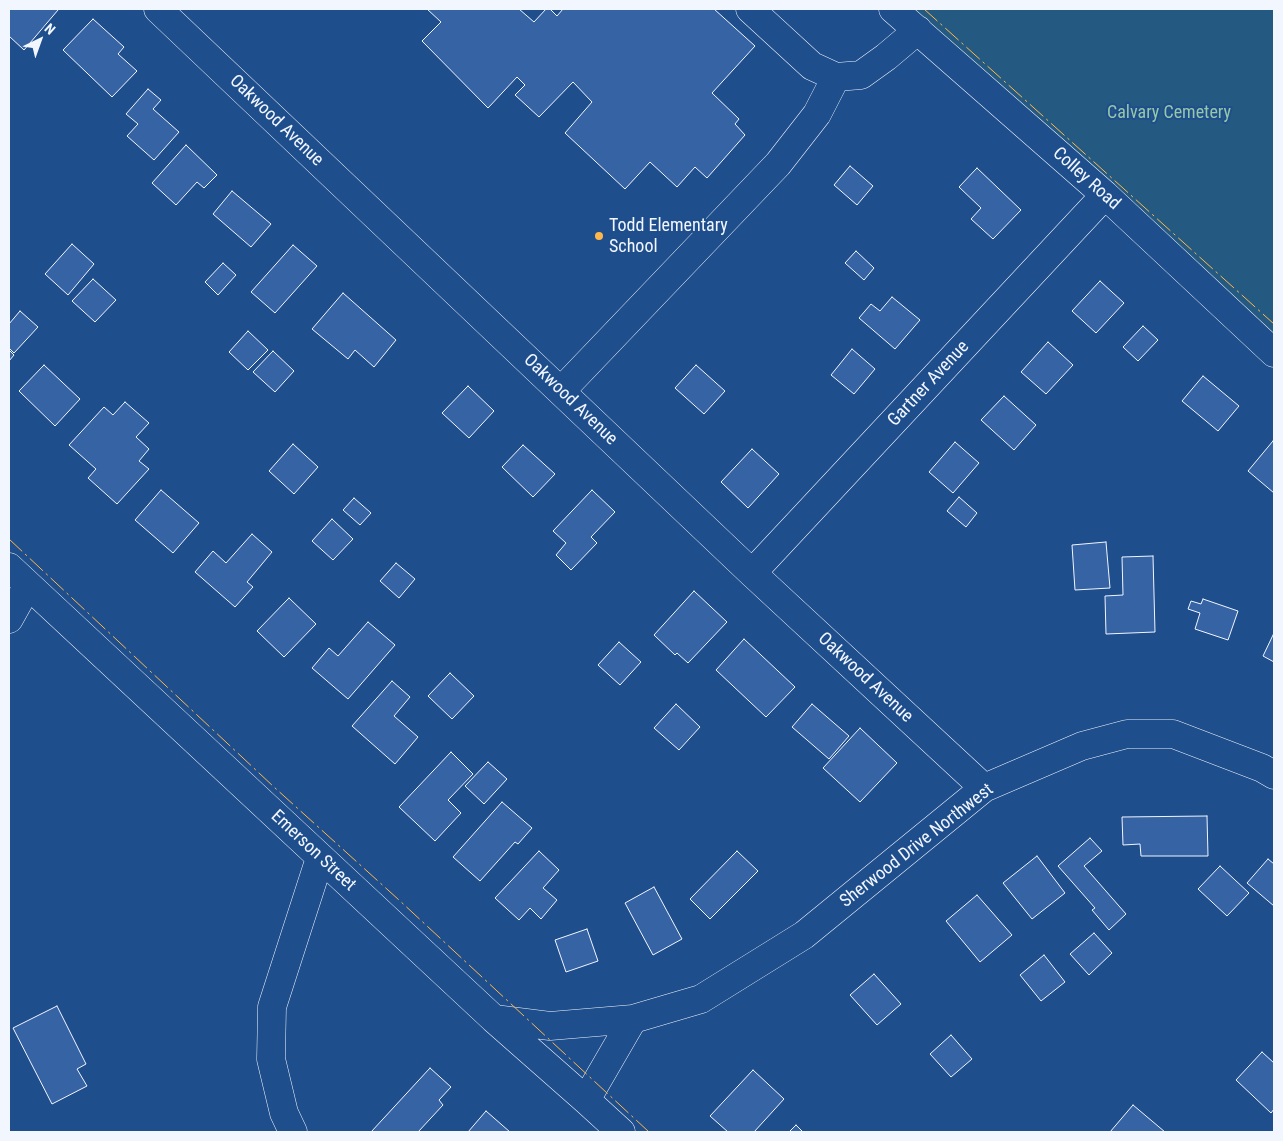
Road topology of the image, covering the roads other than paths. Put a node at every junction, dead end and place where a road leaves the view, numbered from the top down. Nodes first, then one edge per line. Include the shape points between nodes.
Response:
1 (158, 9) edge
2 (750, 9) edge
3 (894, 9) edge
4 (918, 30) junction
5 (836, 77) junction
6 (1105, 195) junction
7 (1274, 353) edge
8 (561, 391) junction
9 (752, 573) junction
10 (18, 576) edge
11 (9, 619) edge
12 (1274, 775) edge
13 (984, 788) junction
14 (320, 858) junction
15 (494, 1019) junction
16 (633, 1020) junction
17 (586, 1100) junction
18 (293, 1132) edge
19 (621, 1132) edge

1 - 8 street, Oakwood Avenue
2 - 5 street via 812,66
3 - 4 street, Colley Road
4 - 5 street via 861,75
4 - 6 street, Colley Road
5 - 8 street via 817,114 778,164
6 - 7 street, Colley Road
6 - 9 street, Gartner Avenue
8 - 9 street, Oakwood Avenue
9 - 13 street, Oakwood Avenue
10 - 11 street
10 - 14 street, Emerson Street
12 - 13 street, Sherwood Drive Northwest via 1173,734 1127,734 1082,746
13 - 16 street, Sherwood Drive Northwest via 804,935 701,999
14 - 15 street, Emerson Street
14 - 18 street via 272,1007 271,1060 284,1113
15 - 16 street, Sherwood Drive Northwest via 550,1026
15 - 17 street, Emerson Street
16 - 17 street
17 - 19 street, Emerson Street

